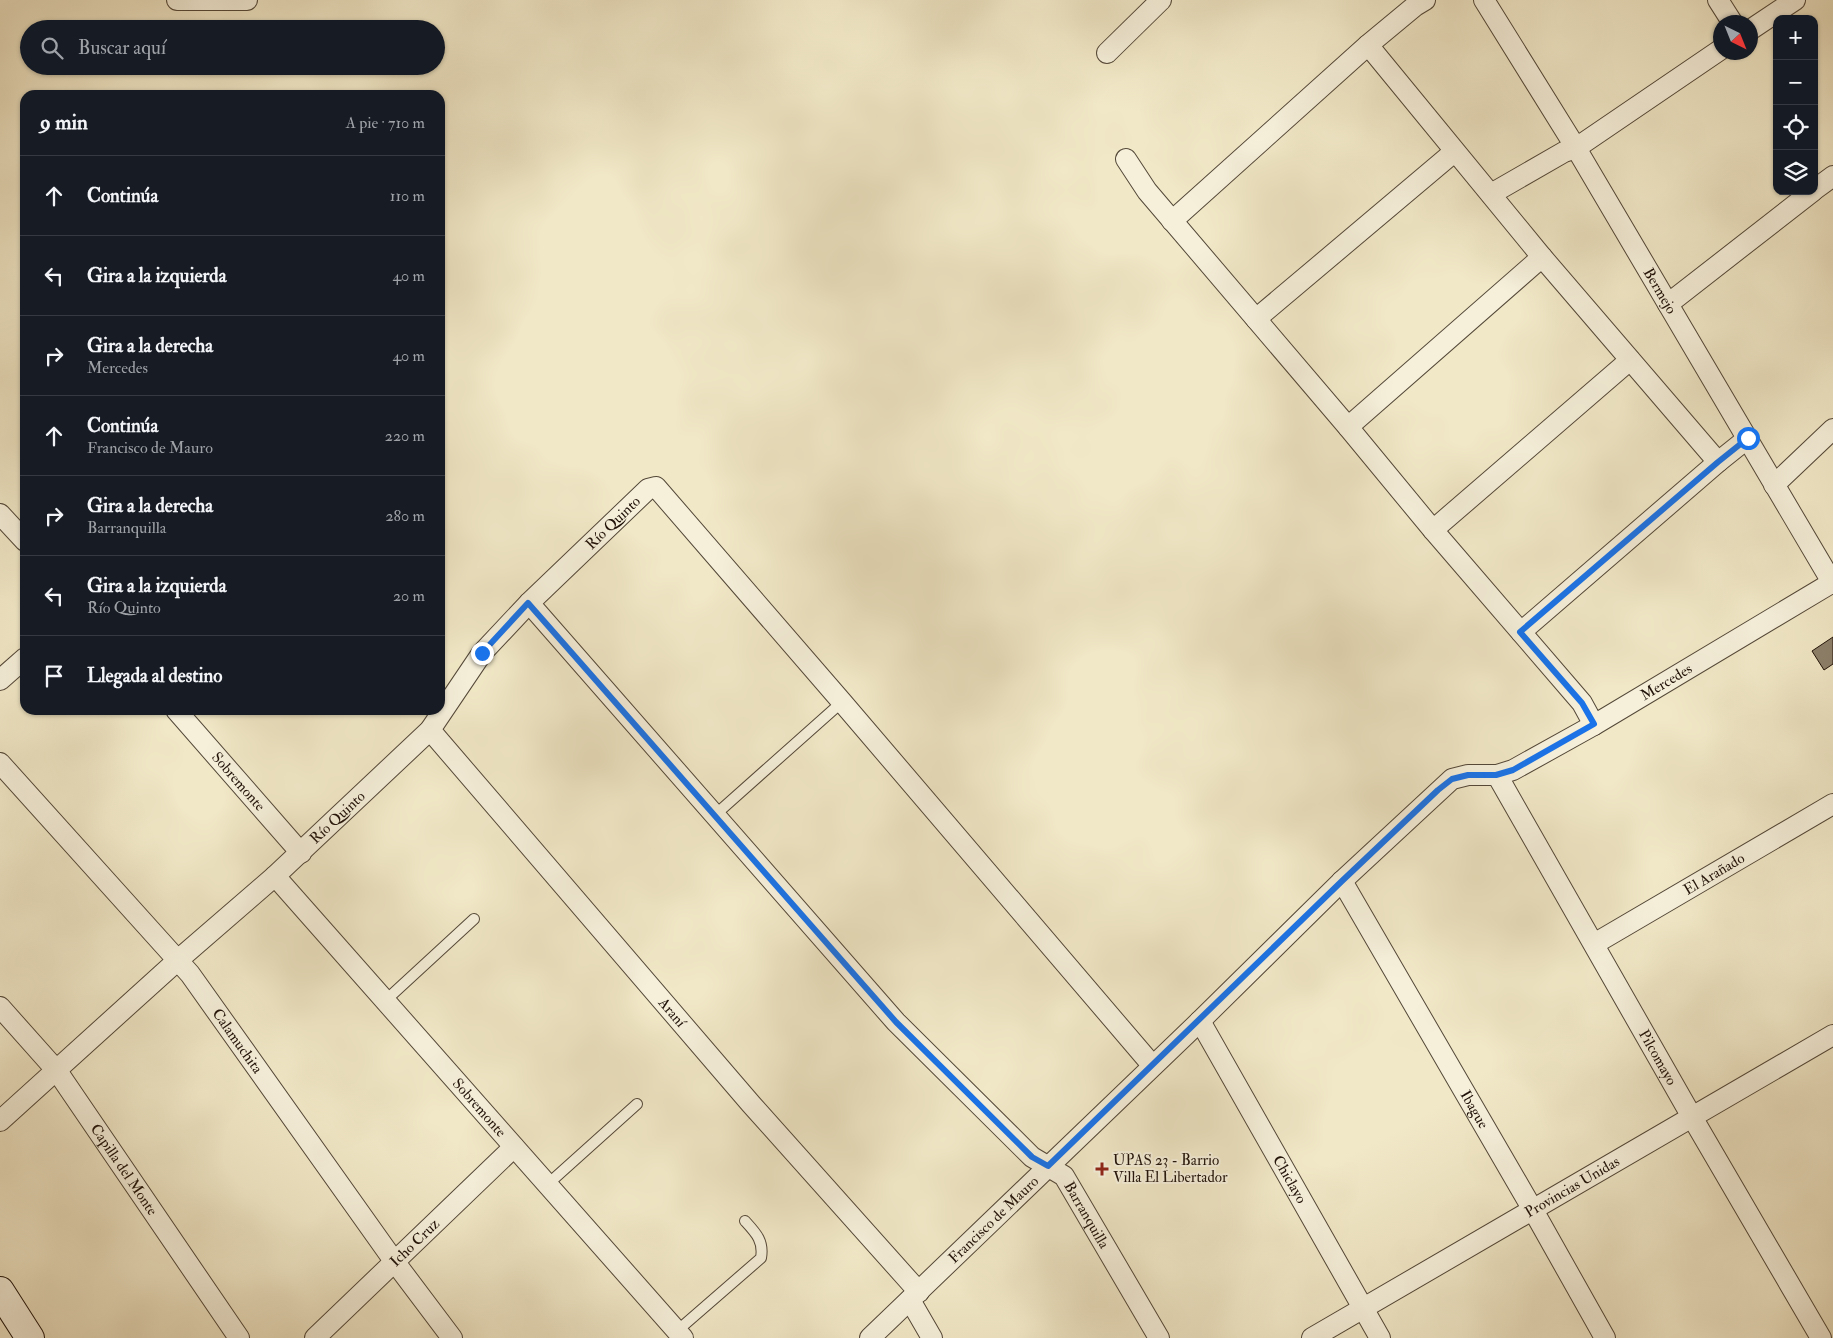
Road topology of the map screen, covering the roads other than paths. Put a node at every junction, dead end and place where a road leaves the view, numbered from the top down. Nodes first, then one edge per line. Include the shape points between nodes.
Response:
1 (177, 0) edge
2 (247, 0) edge
3 (1161, 0) edge
4 (1425, 0) edge
5 (1484, 0) edge
6 (1718, 0) edge
7 (1795, 0) edge
8 (1728, 15) edge
9 (1758, 25) edge
10 (1368, 45) junction
11 (1107, 53) dead end
12 (1713, 55) edge
13 (1576, 148) junction
14 (1454, 152) junction
15 (1126, 159) dead end
16 (1833, 176) edge
17 (1818, 188) edge
18 (1491, 194) junction
19 (1809, 195) edge
20 (1172, 221) junction
21 (1542, 257) junction
22 (1668, 304) junction
23 (1256, 319) junction
24 (1630, 360) junction
25 (1348, 427) junction
26 (1833, 429) edge
27 (1748, 438) junction
28 (1718, 462) junction
29 (1774, 485) junction
30 (0, 514) edge
31 (1433, 530) junction
32 (20, 536) edge
33 (1833, 583) edge
34 (528, 603) junction
35 (1520, 632) junction
36 (20, 662) edge
37 (0, 680) edge
38 (842, 702) junction
39 (445, 708) edge
40 (180, 715) edge
41 (440, 715) edge
42 (1594, 724) junction
43 (430, 730) junction
44 (0, 763) edge
45 (1496, 775) junction
46 (1833, 804) edge
47 (715, 815) junction
48 (301, 853) junction
49 (275, 876) junction
50 (1342, 881) junction
51 (474, 919) dead end
52 (1594, 944) junction
53 (178, 960) junction
54 (385, 1000) junction
55 (0, 1007) edge
56 (1200, 1021) junction
57 (1833, 1036) edge
58 (1152, 1065) junction
59 (57, 1071) junction
60 (637, 1104) dead end
61 (1692, 1117) junction
62 (0, 1121) edge
63 (514, 1147) junction
64 (1048, 1166) junction
65 (548, 1184) junction
66 (1533, 1210) junction
67 (745, 1221) dead end
68 (394, 1261) junction
69 (0, 1291) edge
70 (914, 1296) junction
71 (1364, 1308) junction
72 (680, 1335) edge
73 (30, 1338) edge
74 (239, 1338) edge
75 (315, 1338) edge
76 (452, 1338) edge
77 (870, 1338) edge
78 (932, 1338) edge
79 (1159, 1338) edge
80 (1312, 1338) edge
81 (1380, 1338) edge
82 (1605, 1338) edge
83 (1821, 1338) edge

1 - 2 street
3 - 11 street
4 - 10 street
5 - 13 street, Bermejo
6 - 8 street
7 - 9 street
10 - 14 street
10 - 20 street
12 - 13 street
13 - 18 street
13 - 22 street, Bermejo
14 - 18 street
14 - 23 street
15 - 20 street
16 - 17 street
18 - 21 street
19 - 22 street
20 - 23 street
21 - 24 street
21 - 25 street
22 - 27 street, Bermejo
23 - 25 street
24 - 28 street
24 - 31 street
25 - 31 street
26 - 29 street
27 - 28 street
27 - 29 street, Bermejo
28 - 35 street
29 - 33 street, Bermejo
30 - 32 street
31 - 35 street
33 - 42 street, Mercedes
34 - 38 street, Río Quinto via 648,489 656,487
34 - 39 street, Río Quinto via 482,653
34 - 47 street, Barranquilla
35 - 42 street via 1582,703
36 - 37 street
38 - 47 lane
38 - 58 street
40 - 48 street, Sobremonte
41 - 43 street, Río Quinto
42 - 45 street, Mercedes via 1513,770
43 - 48 street, Río Quinto
43 - 70 street, Araní
44 - 53 street, Calamuchita
45 - 50 street, Francisco de Mauro via 1468,775 1452,779
45 - 52 street, Pilcomayo
46 - 52 street, El Arañado
47 - 64 street, Barranquilla via 896,1022 1032,1157
48 - 49 street, Río Quinto
49 - 53 street, Río Quinto
49 - 54 street, Sobremonte
50 - 56 street, Francisco de Mauro
50 - 66 street, Ibague
51 - 54 lane
52 - 61 street, Pilcomayo
53 - 59 street, Río Quinto
53 - 68 street, Calamuchita
54 - 63 street, Sobremonte
55 - 59 street, Capilla del Monte
56 - 58 street, Francisco de Mauro
56 - 71 street, Chiclayo
57 - 61 street, Provincias Unidas
58 - 64 street, Francisco de Mauro
59 - 62 street, Río Quinto
59 - 74 street, Capilla del Monte
60 - 65 lane
61 - 66 street, Provincias Unidas
61 - 83 street, Pilcomayo
63 - 65 street, Sobremonte
63 - 68 street, Icho Cruz
64 - 70 street, Francisco de Mauro
64 - 79 street, Barranquilla via 1064,1176
65 - 72 street, Sobremonte
66 - 71 street, Provincias Unidas
66 - 82 street, Ibague
67 - 72 lane via 758,1234 763,1248 761,1258
68 - 75 street, Icho Cruz
68 - 76 street, Calamuchita
69 - 73 main road
70 - 77 street, Francisco de Mauro
70 - 78 street, Araní
71 - 80 street, Provincias Unidas
71 - 81 street, Chiclayo

